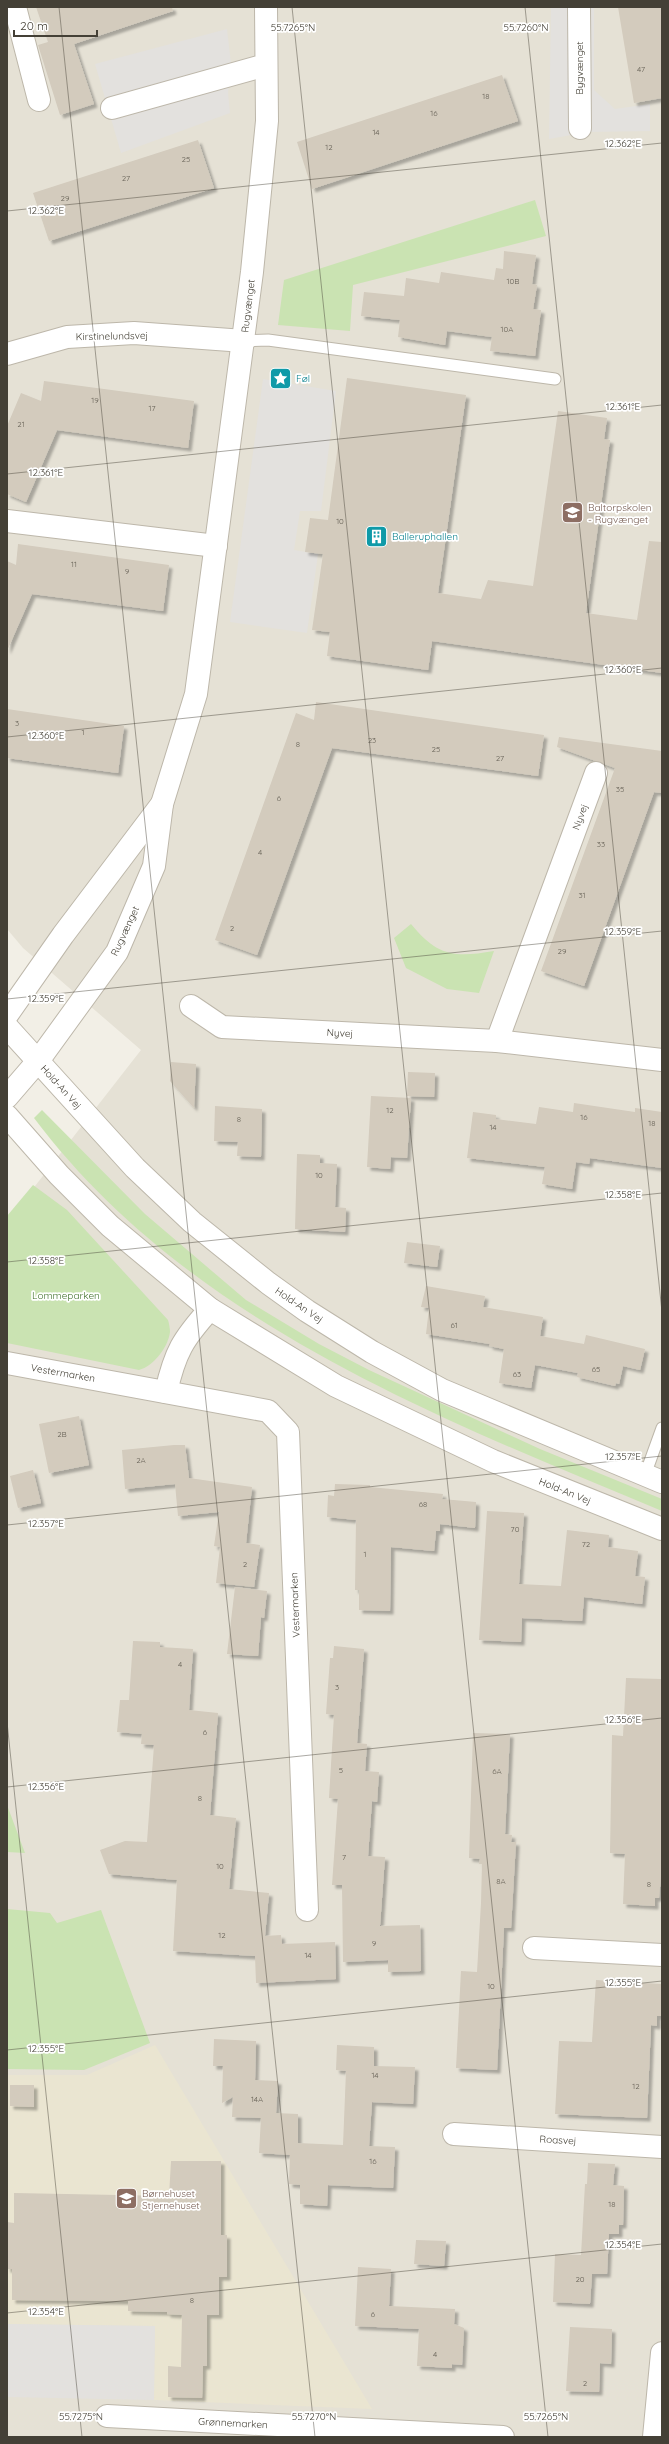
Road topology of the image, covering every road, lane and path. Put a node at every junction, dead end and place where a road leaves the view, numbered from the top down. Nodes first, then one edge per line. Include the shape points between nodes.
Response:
1 (15, 7) edge
2 (266, 7) edge
3 (579, 7) edge
4 (266, 65) junction
5 (39, 100) dead end
6 (112, 108) dead end
7 (580, 128) dead end
8 (244, 341) junction
9 (7, 354) edge
10 (555, 379) dead end
11 (7, 521) edge
12 (216, 546) junction
13 (596, 773) dead end
14 (162, 804) junction
15 (190, 1006) dead end
16 (7, 1015) edge
17 (7, 1027) edge
18 (497, 1041) junction
19 (662, 1060) edge
20 (38, 1061) junction
21 (7, 1097) edge
22 (7, 1116) edge
23 (210, 1309) junction
24 (7, 1363) edge
25 (166, 1392) junction
26 (662, 1428) edge
27 (653, 1479) edge
28 (662, 1529) edge
29 (308, 1910) dead end
30 (534, 1948) dead end
31 (662, 1955) edge
32 (454, 2134) dead end
33 (662, 2147) edge
34 (662, 2353) edge
35 (107, 2416) dead end
36 (503, 2437) edge
37 (654, 2437) edge

1 - 5 street
2 - 4 street, Rugvænget
3 - 7 street, Bygvænget
4 - 6 street
4 - 8 street, Rugvænget via 267,121
8 - 9 street, Kirstinelundsvej via 134,333 75,336
8 - 10 lane via 268,340
8 - 12 street, Rugvænget
11 - 12 street
12 - 14 street, Rugvænget via 196,694
13 - 18 street, Nyvej
14 - 16 street, Rugvænget via 63,935
14 - 20 street, Rugvænget via 154,866 117,952
15 - 18 street, Nyvej via 222,1027
17 - 20 street, Hold-An Vej
18 - 19 street, Nyvej
20 - 21 street, Rugvænget
20 - 27 street, Hold-An Vej via 135,1168 192,1222 307,1311 372,1352 442,1390
22 - 23 street, Hold-An Vej via 59,1175 110,1226
23 - 25 street via 187,1334 172,1366
23 - 28 street, Hold-An Vej via 336,1386 493,1461
24 - 25 street, Vestermarken
25 - 29 street, Vestermarken via 268,1411 288,1432
26 - 27 lane
30 - 31 street
32 - 33 street, Roasvej
34 - 37 street
35 - 36 street, Grønnemarken

